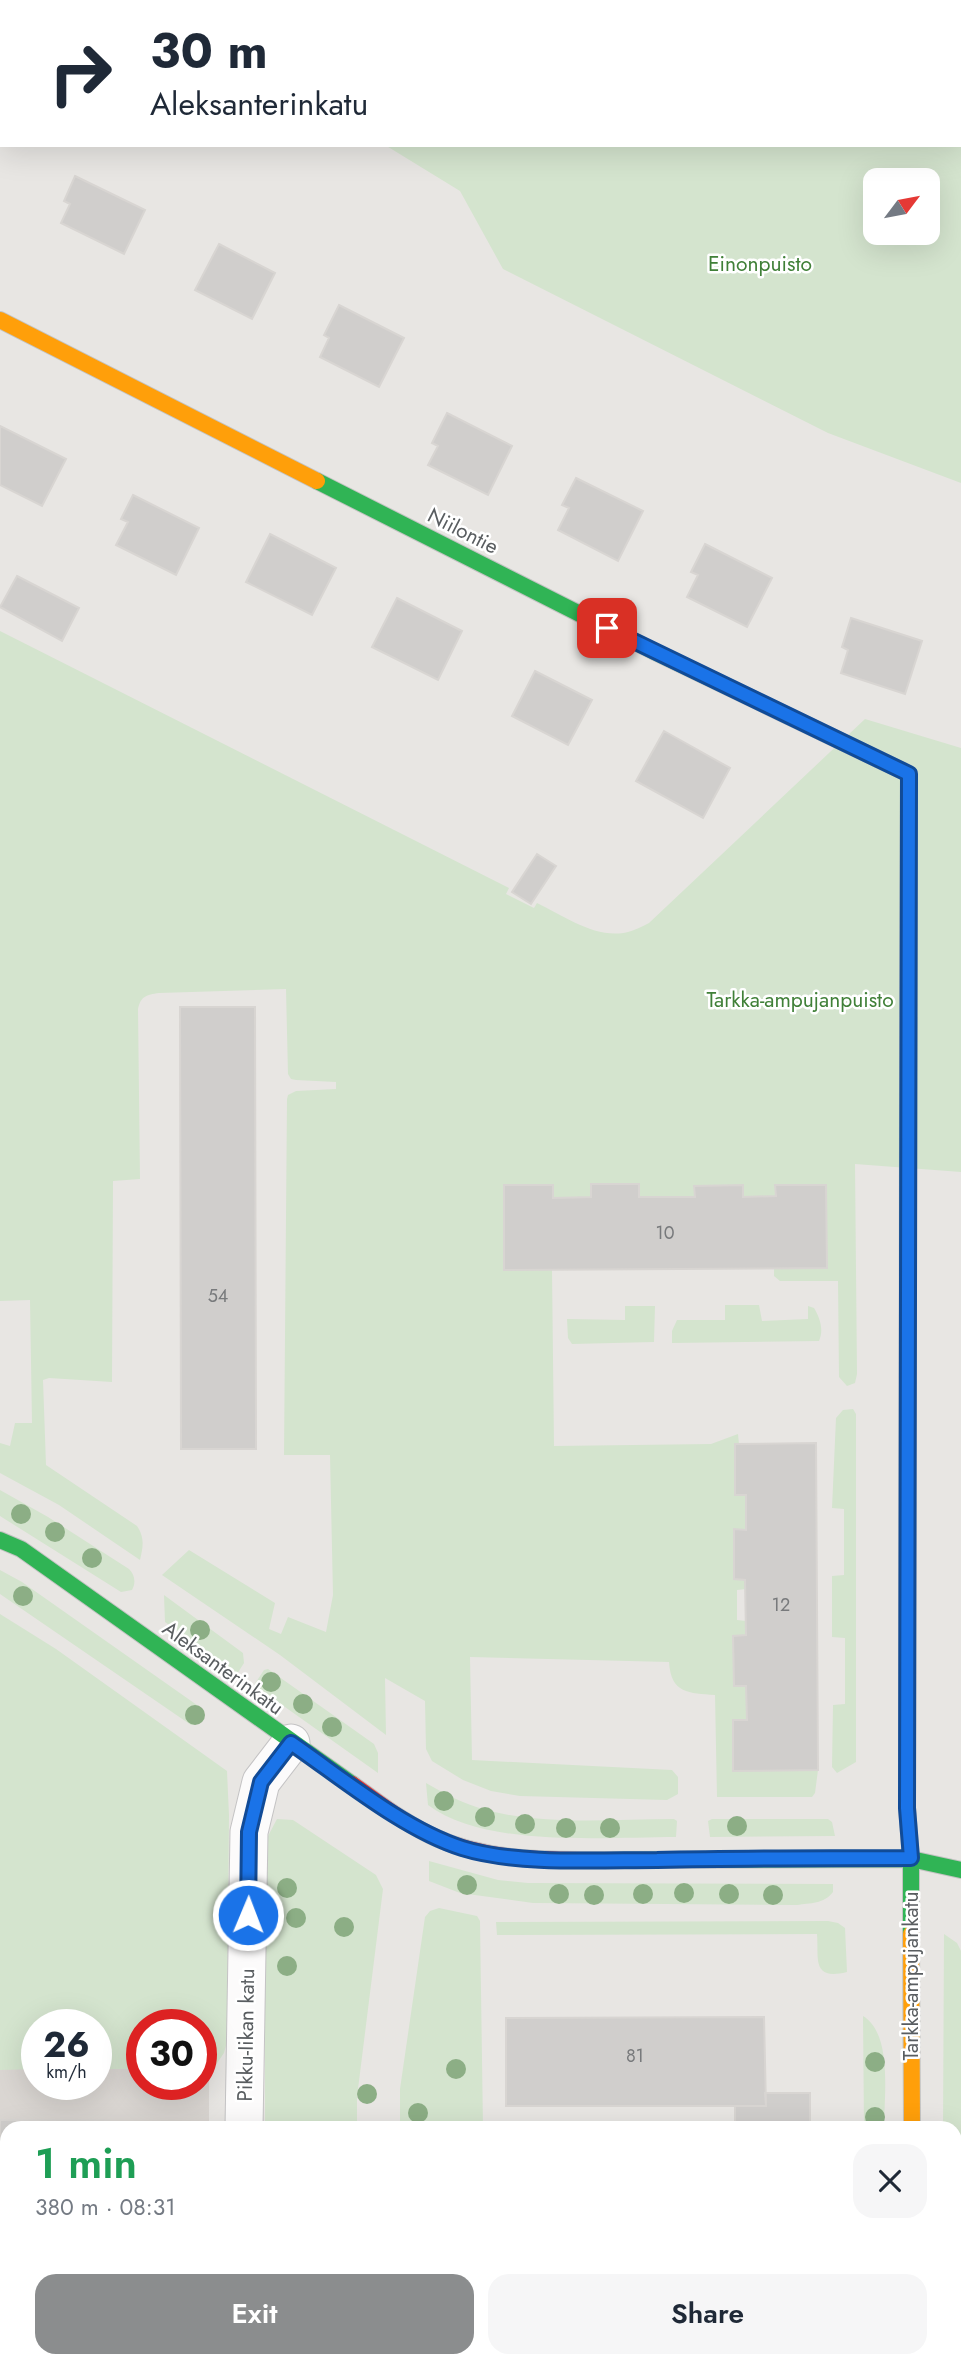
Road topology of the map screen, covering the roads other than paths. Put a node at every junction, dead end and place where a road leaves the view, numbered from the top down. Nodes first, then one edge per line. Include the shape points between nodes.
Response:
1 (0, 320) edge
2 (909, 774) joint
3 (0, 1540) edge
4 (291, 1743) junction
5 (911, 1858) junction
6 (961, 1870) edge
7 (244, 2121) edge
8 (912, 2121) edge

1 - 2 street, Niilontie via 647,648
2 - 5 street, Tarkka-ampujankatu via 907,1808
3 - 4 street, Aleksanterinkatu via 21,1549
4 - 5 street, Aleksanterinkatu via 432,1836 491,1855 565,1860
4 - 7 street, Pikku-Iikan katu via 261,1782 249,1832
5 - 6 street, Aleksanterinkatu
5 - 8 street, Tarkka-ampujankatu

